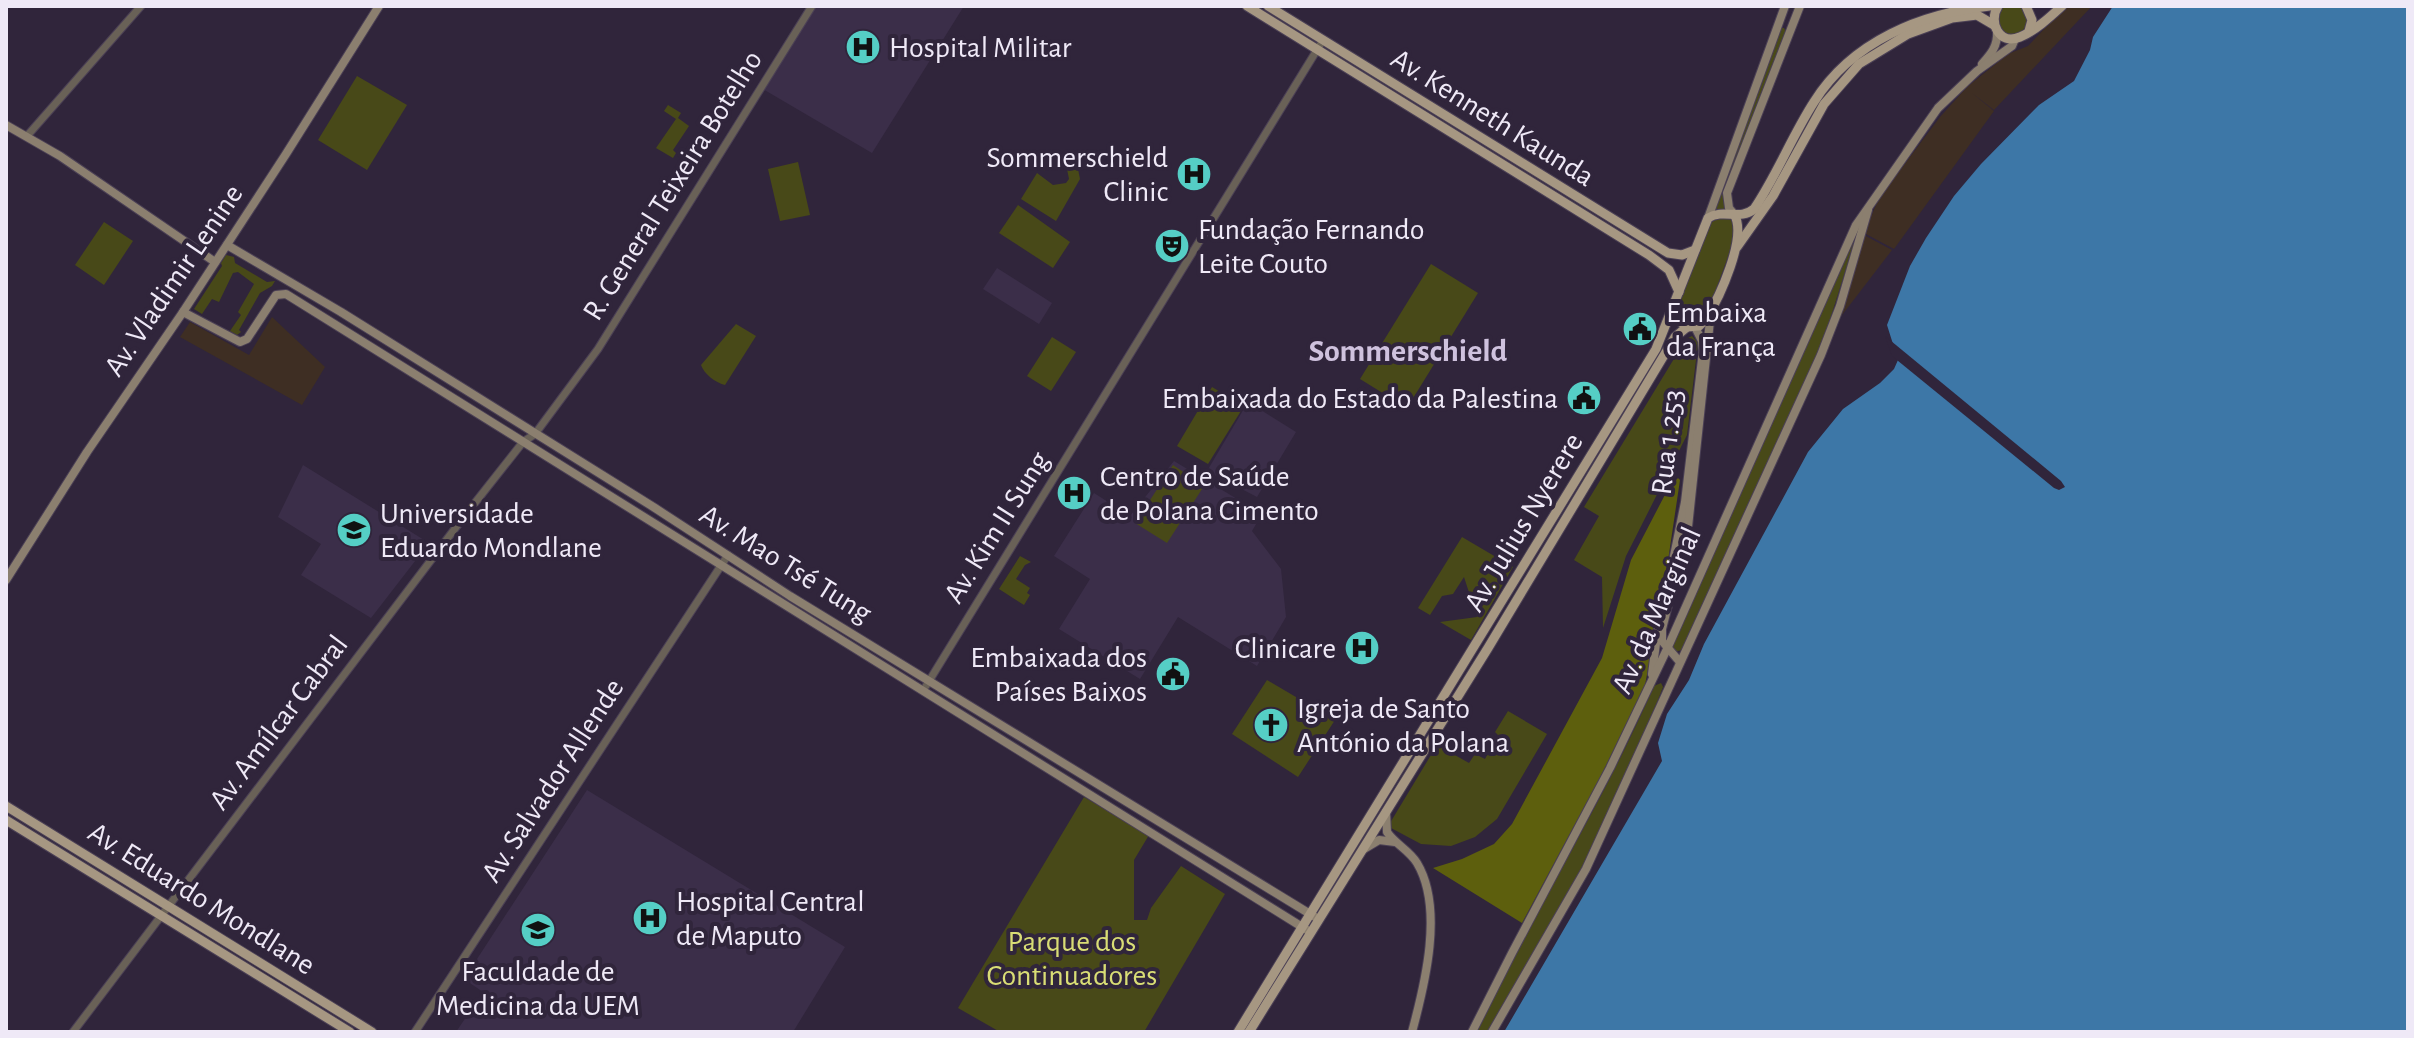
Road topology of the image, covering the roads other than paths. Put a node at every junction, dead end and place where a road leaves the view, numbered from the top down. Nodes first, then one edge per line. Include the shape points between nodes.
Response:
1 (141, 6) edge
2 (379, 6) edge
3 (812, 6) edge
4 (1247, 6) edge
5 (1268, 6) edge
6 (1785, 6) edge
7 (1800, 6) edge
8 (1990, 6) edge
9 (1998, 6) edge
10 (2026, 6) edge
11 (2062, 6) edge
12 (1995, 28) junction
13 (2029, 31) junction
14 (2015, 39) junction
15 (1320, 44) junction
16 (1977, 71) junction
17 (6, 125) edge
18 (27, 136) junction
19 (1871, 202) junction
20 (1734, 214) junction
21 (1708, 218) junction
22 (227, 245) junction
23 (1737, 247) junction
24 (1695, 250) junction
25 (215, 262) junction
26 (1679, 292) junction
27 (1711, 310) junction
28 (1673, 311) junction
29 (183, 312) junction
30 (1691, 327) junction
31 (1618, 424) junction
32 (535, 434) junction
33 (523, 442) junction
34 (1574, 495) junction
35 (728, 555) junction
36 (721, 566) junction
37 (6, 580) edge
38 (1479, 641) junction
39 (1488, 648) junction
40 (1667, 649) junction
41 (1679, 661) junction
42 (1652, 679) junction
43 (929, 681) junction
44 (1667, 687) junction
45 (922, 692) junction
46 (1437, 720) junction
47 (1392, 793) junction
48 (6, 806) edge
49 (1386, 812) junction
50 (6, 820) edge
51 (1396, 842) junction
52 (1364, 849) junction
53 (1348, 853) junction
54 (1358, 859) junction
55 (168, 905) junction
56 (160, 916) junction
57 (1316, 917) junction
58 (1308, 930) junction
59 (73, 1032) edge
60 (350, 1032) edge
61 (372, 1032) edge
62 (415, 1032) edge
63 (1238, 1032) edge
64 (1249, 1032) edge
65 (1412, 1032) edge
66 (1472, 1032) edge
67 (1492, 1032) edge

1 - 18 street
2 - 22 main road, Av. Vladimir Lenine
3 - 32 street, R. General Teixeira Botelho via 598,349
4 - 15 main road via 1305,41
5 - 15 main road, Av. Kenneth Kaunda
6 - 21 main road, Av. Julius Nyerere
7 - 20 main road via 1727,193
8 - 20 main road via 1922,19 1860,53 1816,98 1754,209
9 - 12 main road
10 - 13 main road via 2032,20
11 - 13 main road, Av. da Marginal
12 - 14 main road
12 - 16 main road via 1992,52
12 - 23 main road via 1977,15 1952,18 1908,34 1859,64 1824,104 1773,196
13 - 14 main road, Av. da Marginal
14 - 16 main road, Av. da Marginal
15 - 24 main road, Av. Kenneth Kaunda via 1668,253
15 - 26 main road, Av. Kenneth Kaunda via 1657,261 1673,275
15 - 43 street, Av. Kim II Sung
16 - 19 main road, Av. da Marginal via 1938,108
17 - 18 main road
18 - 25 main road
19 - 40 main road, Av. da Marginal via 1838,262
19 - 41 main road, Av. da Marginal via 1821,355
20 - 21 main road via 1718,212
20 - 23 main road
21 - 24 main road, Av. Julius Nyerere
22 - 25 main road, Av. Vladimir Lenine
22 - 32 main road, Av. Mao Tsé Tung
23 - 27 main road
24 - 26 main road, Av. Julius Nyerere
25 - 29 main road, Av. Vladimir Lenine
26 - 28 main road, Av. Julius Nyerere
27 - 30 main road, Av. Julius Nyerere via 1703,323
27 - 40 main road via 1688,527 1662,629
28 - 30 main road
28 - 31 main road, Av. Julius Nyerere
29 - 33 main road, Av. Mao Tsé Tung via 240,342 271,301 286,294
29 - 37 main road, Av. Vladimir Lenine
30 - 31 main road, Av. Julius Nyerere via 1675,337
30 - 42 main road, Rua 1.253 via 1703,351 1685,502
31 - 34 main road, Av. Julius Nyerere
32 - 33 street, Av. Amílcar Cabral
32 - 35 main road, Av. Mao Tsé Tung
33 - 36 main road, Av. Mao Tsé Tung
33 - 55 street, Av. Amílcar Cabral
34 - 38 main road, Av. Julius Nyerere
34 - 39 main road, Av. Julius Nyerere
35 - 36 street, Av. Salvador Allende
35 - 43 main road, Av. Mao Tsé Tung
36 - 45 main road, Av. Mao Tsé Tung
36 - 62 street, Av. Salvador Allende
38 - 39 main road
38 - 46 main road, Av. Julius Nyerere
39 - 46 main road, Av. Julius Nyerere
40 - 41 main road
40 - 42 main road, Av. da Marginal
41 - 44 main road, Av. da Marginal
42 - 44 main road
42 - 66 main road, Av. da Marginal via 1604,782
43 - 45 street, Av. Kim II Sung
43 - 57 main road, Av. Mao Tsé Tung
44 - 67 main road, Av. da Marginal via 1586,869
45 - 58 main road, Av. Mao Tsé Tung
46 - 47 main road, Av. Julius Nyerere
47 - 49 main road, Av. Julius Nyerere
47 - 53 main road, Av. Julius Nyerere
48 - 55 main road, Av. Eduardo Mondlane
49 - 51 main road via 1387,832
49 - 52 main road, Av. Julius Nyerere
50 - 56 main road, Av. Eduardo Mondlane
51 - 52 main road via 1379,840
51 - 65 main road via 1416,861 1428,894 1426,974
52 - 54 main road, Av. Julius Nyerere
53 - 54 main road
53 - 57 main road, Av. Julius Nyerere
54 - 57 main road, Av. Julius Nyerere
55 - 56 street, Av. Amílcar Cabral
55 - 61 main road, Av. Eduardo Mondlane
56 - 59 street, Av. Amílcar Cabral
56 - 60 main road, Av. Eduardo Mondlane
57 - 58 main road, Av. Julius Nyerere
58 - 63 main road, Av. Julius Nyerere
58 - 64 main road, Av. Julius Nyerere

